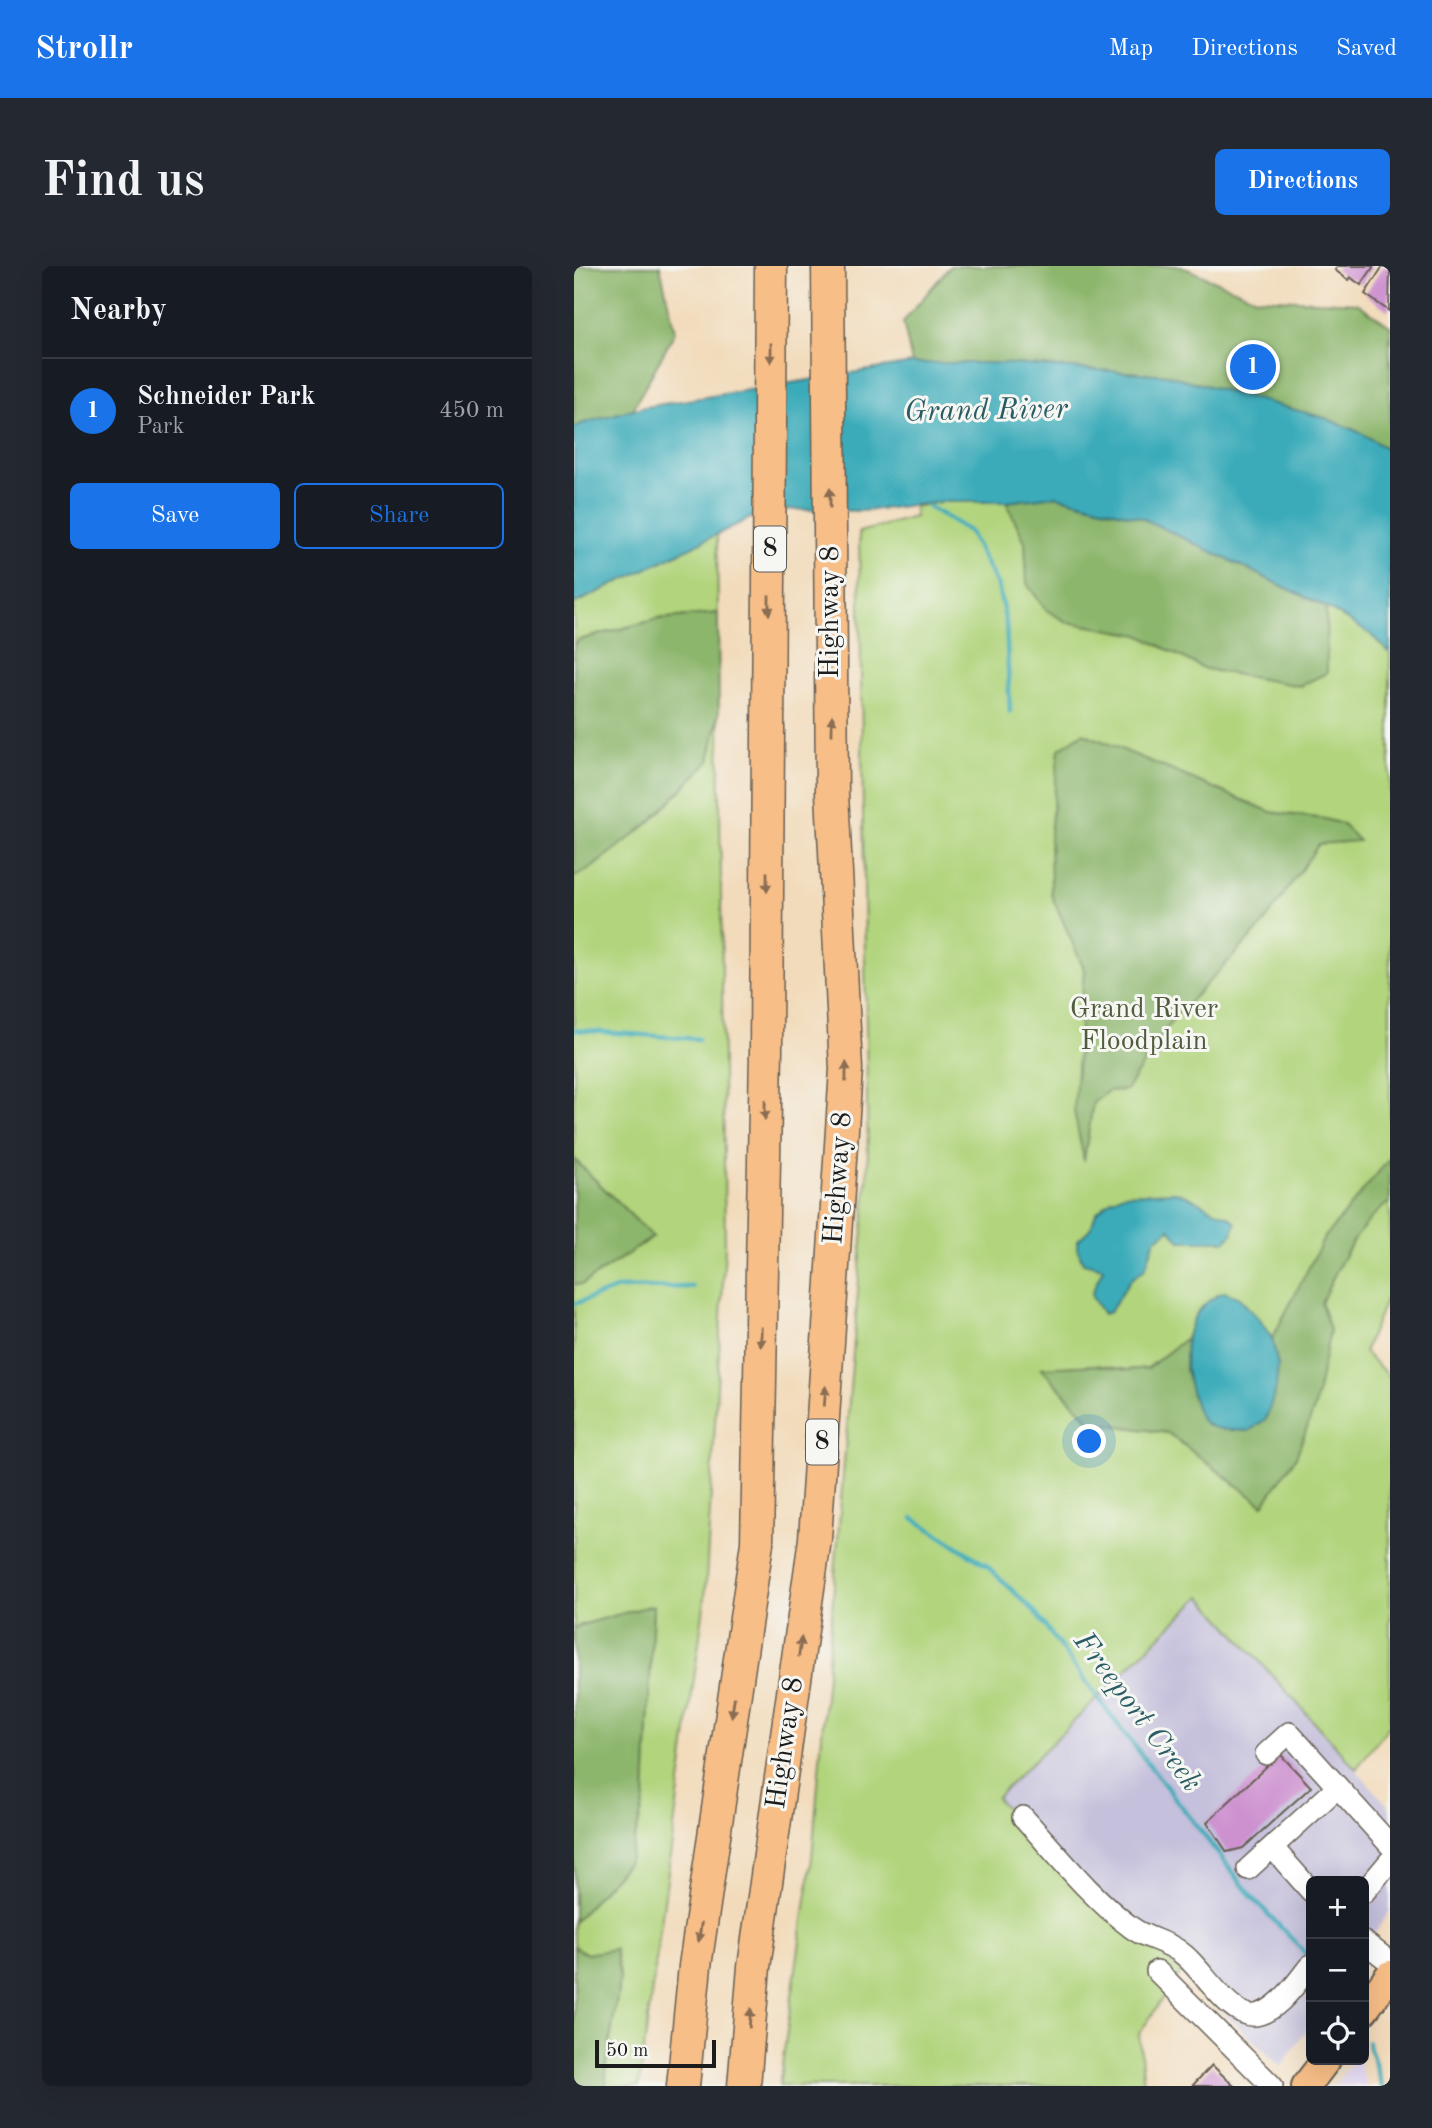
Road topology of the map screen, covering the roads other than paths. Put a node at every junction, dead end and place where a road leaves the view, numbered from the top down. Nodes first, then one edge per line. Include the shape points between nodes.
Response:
1 (771, 275) edge
2 (828, 276) edge
3 (1266, 1754) dead end
4 (1338, 1787) junction
5 (1023, 1817) dead end
6 (1390, 1844) edge
7 (1272, 1847) junction
8 (1390, 1861) edge
9 (1248, 1868) dead end
10 (1306, 1885) edge
11 (1369, 1886) edge
12 (1369, 1946) edge
13 (1390, 1962) edge
14 (1157, 1971) dead end
15 (1306, 1971) edge
16 (1390, 1975) edge
17 (1369, 2003) edge
18 (1322, 2065) edge
19 (683, 2086) edge
20 (744, 2086) edge
21 (1272, 2086) edge
22 (1306, 2086) edge

1 -> 19 highway, Highway 8 / 8 via 766,1050 757,1543 695,1966
20 -> 2 highway, Highway 8 / 8 via 754,1967 816,1539 846,1069 832,793
3 - 4 lane via 1289,1732
4 - 6 lane
4 - 7 lane
5 - 15 lane via 1125,1922 1182,1953 1206,1982 1242,2012 1267,2011
7 - 9 lane
7 - 10 lane
8 - 11 lane
12 - 13 lane
14 - 21 lane
16 - 17 main road
18 - 22 main road

